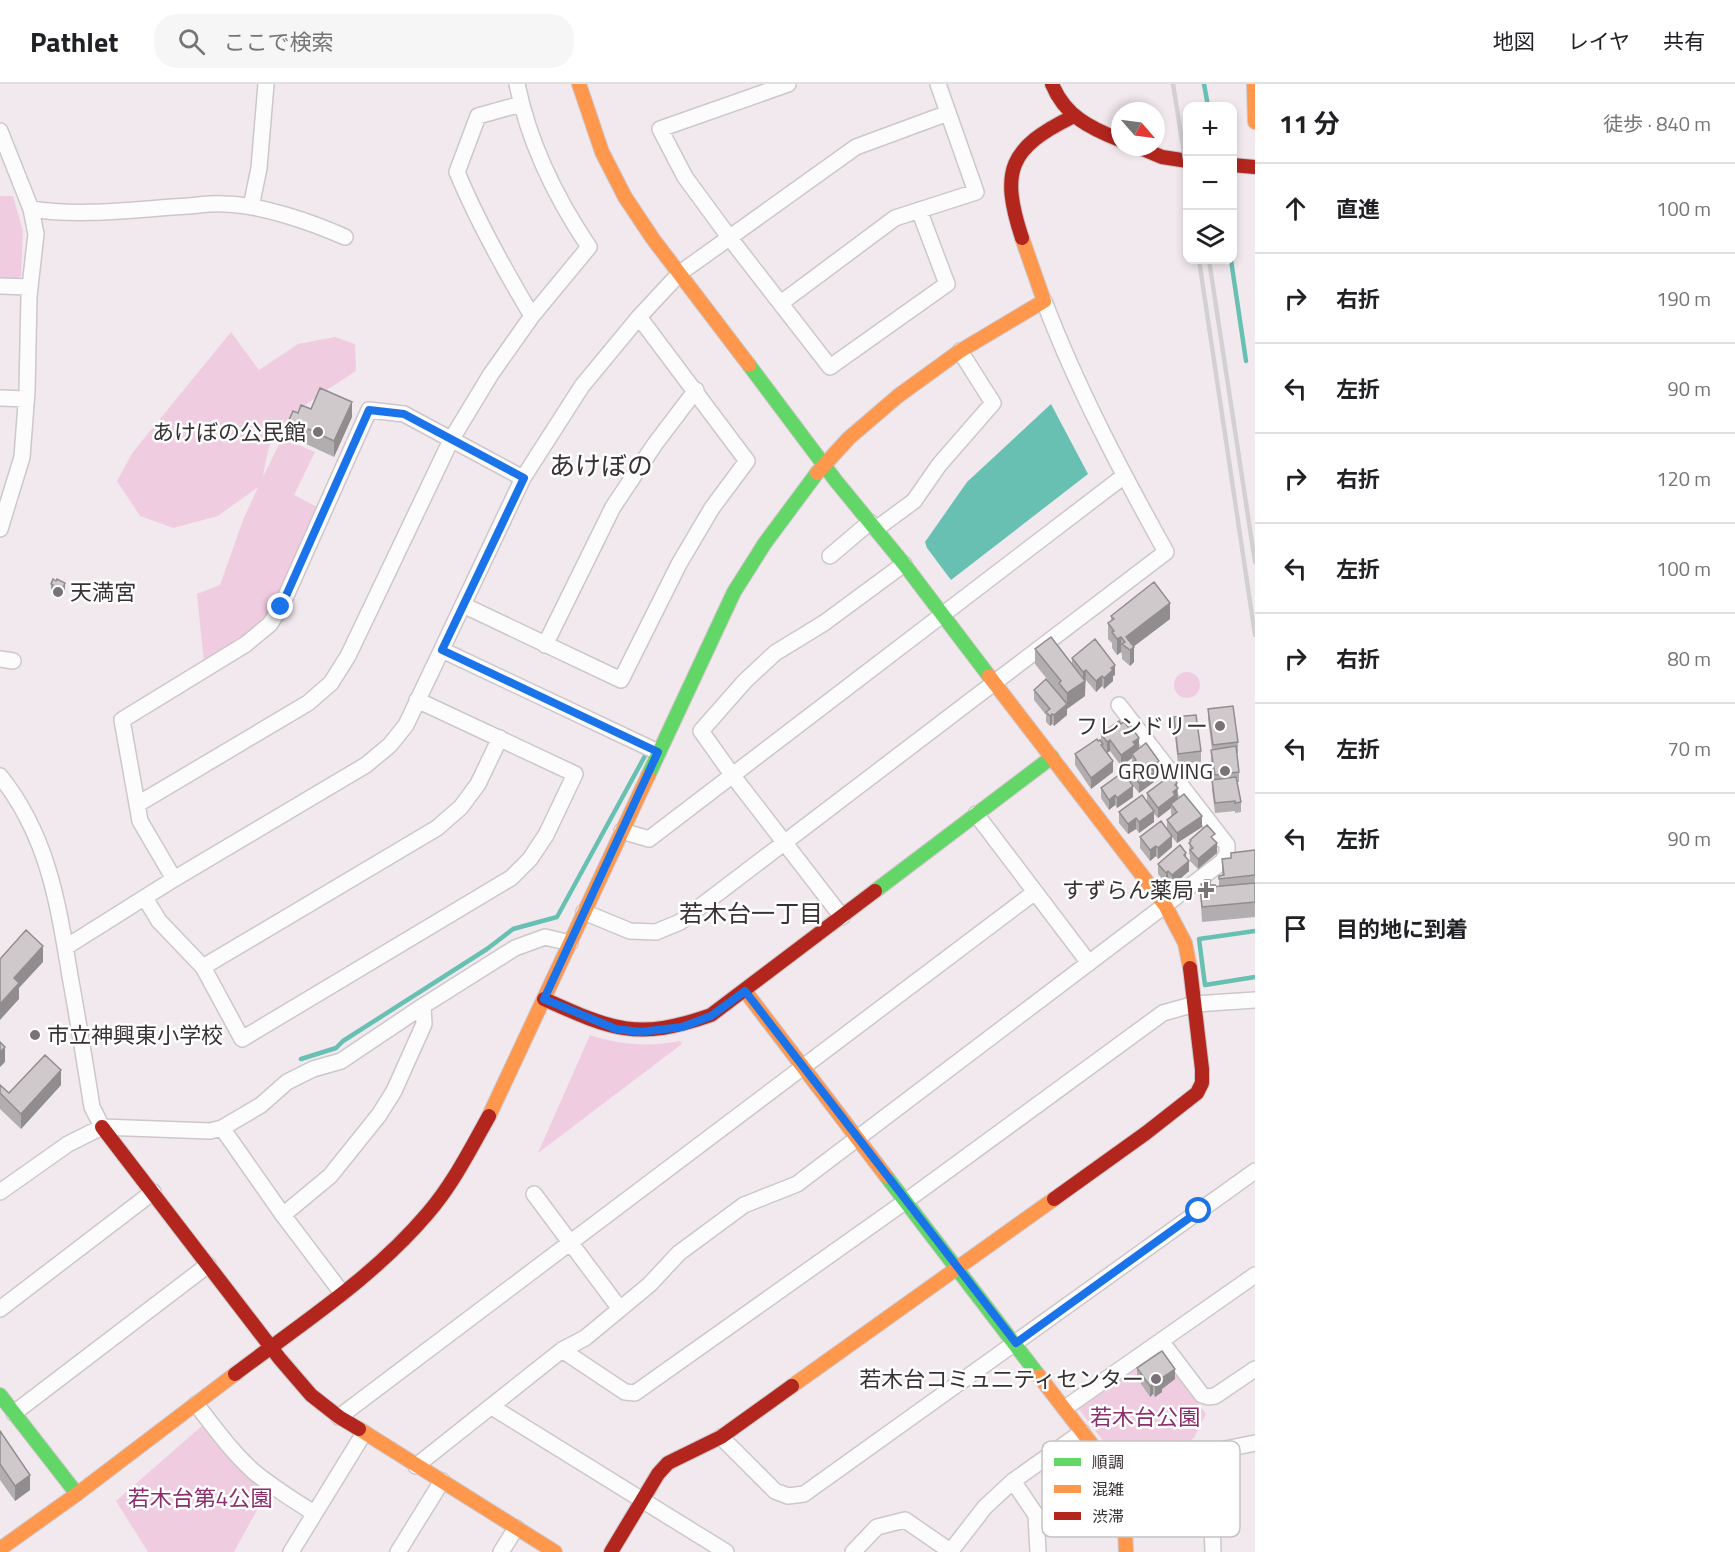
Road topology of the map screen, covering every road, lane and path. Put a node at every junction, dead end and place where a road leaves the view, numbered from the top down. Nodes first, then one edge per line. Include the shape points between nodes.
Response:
1 (266, 84) edge
2 (517, 84) edge
3 (579, 84) edge
4 (788, 84) edge
5 (938, 84) edge
6 (1052, 84) edge
7 (1254, 84) edge
8 (748, 91) edge
9 (521, 104) junction
10 (948, 113) junction
11 (1072, 117) junction
12 (1255, 122) edge
13 (1, 135) edge
14 (1111, 136) edge
15 (1160, 156) edge
16 (1183, 160) edge
17 (1237, 165) edge
18 (1255, 167) edge
19 (251, 207) junction
20 (31, 209) junction
21 (919, 210) junction
22 (345, 237) dead end
23 (729, 237) junction
24 (681, 273) junction
25 (0, 286) edge
26 (30, 287) junction
27 (1044, 301) junction
28 (781, 303) junction
29 (532, 315) junction
30 (639, 317) junction
31 (960, 351) junction
32 (696, 390) junction
33 (0, 398) edge
34 (26, 399) junction
35 (451, 440) junction
36 (823, 464) junction
37 (1124, 476) junction
38 (524, 478) junction
39 (7, 481) edge
40 (873, 526) junction
41 (0, 529) edge
42 (830, 556) dead end
43 (904, 564) junction
44 (463, 605) junction
45 (943, 616) junction
46 (545, 645) junction
47 (442, 650) junction
48 (995, 682) junction
49 (417, 700) junction
50 (1119, 705) dead end
51 (500, 738) junction
52 (658, 752) junction
53 (1052, 757) junction
54 (0, 776) edge
55 (733, 776) junction
56 (138, 804) junction
57 (976, 814) junction
58 (622, 831) junction
59 (784, 842) junction
60 (174, 879) junction
61 (1035, 892) junction
62 (145, 898) junction
63 (1165, 905) junction
64 (584, 912) junction
65 (842, 917) junction
66 (570, 943) junction
67 (66, 947) junction
68 (1089, 963) junction
69 (203, 967) junction
70 (745, 991) junction
71 (544, 999) junction
72 (1255, 1000) edge
73 (1194, 1004) junction
74 (423, 1006) junction
75 (803, 1068) junction
76 (102, 1127) junction
77 (222, 1128) junction
78 (858, 1138) junction
79 (1255, 1171) edge
80 (153, 1191) junction
81 (0, 1192) edge
82 (534, 1194) dead end
83 (906, 1201) junction
84 (283, 1215) junction
85 (570, 1242) junction
86 (208, 1265) junction
87 (957, 1268) junction
88 (1255, 1275) edge
89 (342, 1293) junction
90 (0, 1309) edge
91 (620, 1309) junction
92 (1161, 1341) junction
93 (1016, 1343) junction
94 (271, 1347) junction
95 (562, 1350) junction
96 (1255, 1369) edge
97 (0, 1395) edge
98 (196, 1404) junction
99 (492, 1407) junction
100 (1065, 1408) junction
101 (14, 1413) junction
102 (339, 1417) junction
103 (1082, 1432) junction
104 (364, 1433) junction
105 (721, 1437) junction
106 (1069, 1441) edge
107 (1089, 1441) edge
108 (1255, 1443) edge
109 (1240, 1446) edge
110 (1042, 1460) edge
111 (416, 1466) junction
112 (442, 1481) junction
113 (1013, 1481) junction
114 (77, 1494) junction
115 (643, 1501) junction
116 (314, 1513) junction
117 (516, 1528) junction
118 (1126, 1537) edge
119 (1212, 1537) edge
120 (0, 1549) edge
121 (291, 1552) edge
122 (398, 1552) edge
123 (501, 1552) edge
124 (555, 1552) edge
125 (611, 1552) edge
126 (726, 1552) edge
127 (853, 1552) edge
128 (950, 1552) edge
129 (1038, 1552) edge
130 (1126, 1552) edge
131 (1213, 1552) edge

1 - 19 street via 259,168
2 - 9 street
3 - 24 street via 602,152 625,197
4 - 8 street
5 - 10 street
6 - 11 street
7 - 12 street
8 - 23 street via 660,129 685,177
9 - 29 street via 547,175 589,248
9 - 29 street via 478,116 457,172 493,250
10 - 21 street via 976,192
10 - 23 street via 856,147
11 - 14 street
11 - 27 street via 1043,131 1025,147 1013,168 1010,186 1011,204
13 - 20 street
15 - 16 street
17 - 18 street
19 - 20 street via 225,204 56,213
19 - 22 street via 317,224
20 - 26 street via 36,234
21 - 28 street via 895,218
21 - 28 street via 946,284 830,367
23 - 24 street
23 - 28 street
24 - 30 street
24 - 36 street
25 - 26 street
26 - 34 street
27 - 31 street
27 - 37 street via 1064,356
29 - 35 street
30 - 32 street
30 - 38 street via 582,386
31 - 36 street via 898,396
31 - 40 street via 993,403 939,465 914,501
32 - 46 street via 614,507
32 - 46 street via 747,461 678,564 621,680
33 - 34 street
34 - 39 street via 22,457
35 - 38 street
35 - 56 street via 348,656 331,683 309,703
35 - 56 street via 404,414 369,410 270,624 246,644 122,720
36 - 40 street
36 - 52 street via 734,592
37 - 45 street
37 - 48 street via 1166,552
38 - 44 street
39 - 41 street
40 - 42 street
40 - 43 street
43 - 45 street
43 - 55 street via 824,623 775,653 701,731
44 - 46 street
44 - 47 street
45 - 48 street
45 - 55 street
47 - 49 street
47 - 52 street
48 - 53 street
48 - 59 street
49 - 51 street
49 - 60 street via 406,725 366,765
50 - 63 street via 1227,845 1222,862
51 - 69 street via 478,784 461,807 437,828
51 - 69 street via 575,774 546,836 511,878 242,1039
52 - 58 street
53 - 57 street
53 - 63 street
54 - 67 street via 31,822 44,855
55 - 58 street via 649,839
55 - 59 street
56 - 60 street via 140,821
57 - 61 street
57 - 65 street
58 - 64 street
59 - 64 street via 680,922 656,932 630,931
59 - 65 street
60 - 62 street
61 - 68 street
61 - 75 street
62 - 67 street
62 - 69 street via 159,921
63 - 68 street
63 - 73 street via 1189,956
64 - 66 street
65 - 70 street
66 - 71 street
66 - 74 street via 545,937 515,948
67 - 76 street via 93,1107
68 - 78 street
70 - 71 street via 711,1016 682,1027 640,1032 616,1029
70 - 75 street
71 - 89 street via 499,1098 457,1173 429,1212 395,1248
72 - 73 street
73 - 83 street via 1163,1013
73 - 87 street via 1202,1069 1197,1093
74 - 77 street via 341,1062 313,1069 287,1082 261,1105
74 - 84 street via 424,1024 379,1115 330,1176
75 - 78 street
75 - 85 street
76 - 77 street via 210,1131
76 - 80 street
76 - 81 street via 68,1144
77 - 84 street
78 - 83 street
78 - 91 street via 797,1184 744,1205 679,1253
79 - 93 street
80 - 86 street
80 - 90 street
82 - 85 street
83 - 87 street
83 - 95 street via 635,1393 625,1392
84 - 89 street
85 - 91 street
85 - 102 street
86 - 94 street
86 - 101 street
87 - 93 street
87 - 105 street
88 - 92 street
89 - 94 street
91 - 95 street via 585,1338
92 - 96 street via 1208,1398
92 - 100 street
93 - 100 street
93 - 105 street via 804,1494 788,1496 775,1491
94 - 98 street
94 - 102 street via 312,1395
95 - 99 street
97 - 101 street
98 - 114 street
98 - 116 street via 252,1470
99 - 111 street
99 - 115 street
100 - 103 street
101 - 114 street
102 - 104 street
103 - 106 street
103 - 107 street
104 - 111 street
104 - 116 street
105 - 115 street via 668,1463
108 - 109 street
110 - 113 street
111 - 112 street
112 - 117 street
112 - 122 street
113 - 128 street via 985,1507
113 - 129 street via 1036,1515
114 - 120 street
115 - 125 street
115 - 126 street
116 - 121 street
117 - 123 street
117 - 124 street
118 - 130 street
119 - 131 street
127 - 128 street via 877,1527 905,1520

